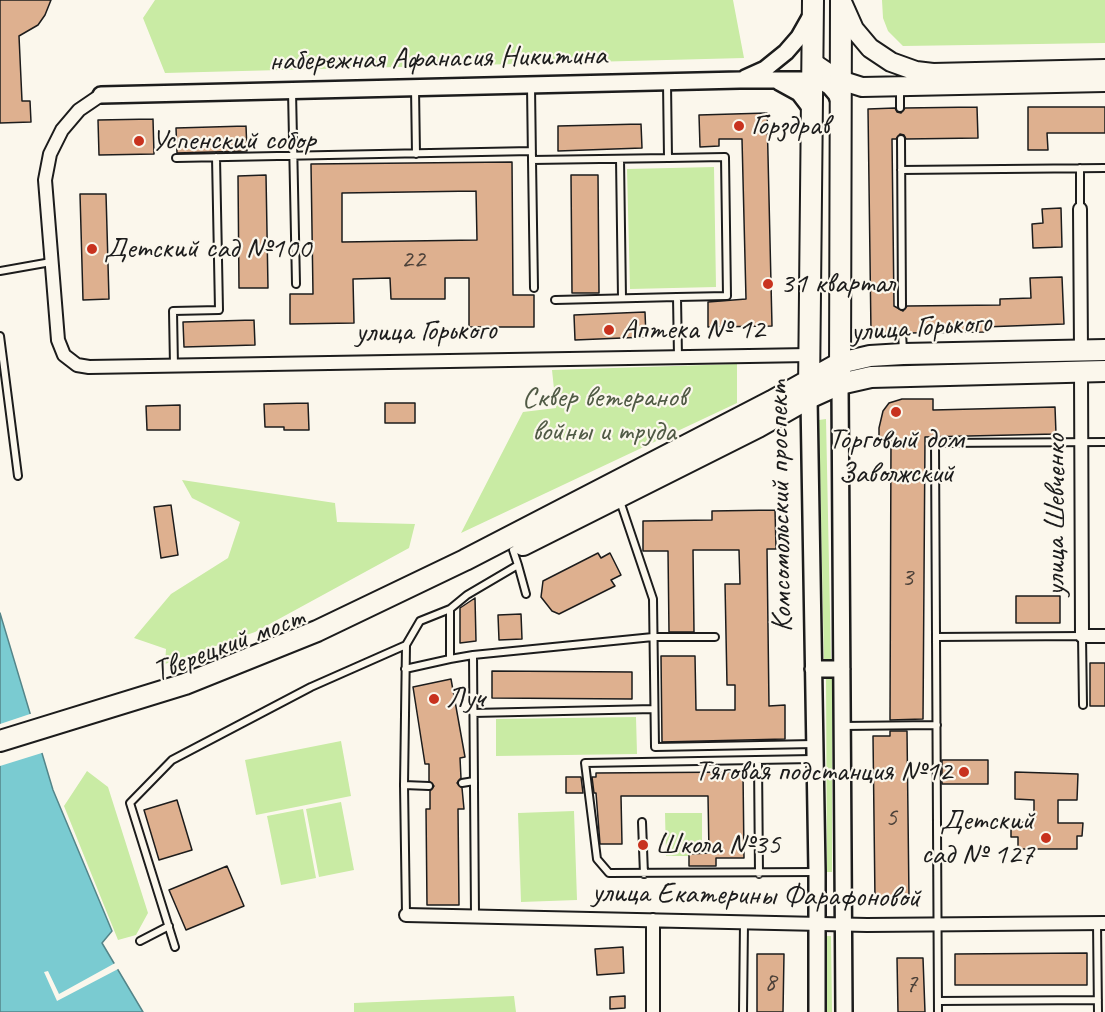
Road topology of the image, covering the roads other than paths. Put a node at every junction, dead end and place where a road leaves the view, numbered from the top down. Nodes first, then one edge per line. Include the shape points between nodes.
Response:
1 (841, 0) edge
2 (812, 7) edge
3 (1105, 69) edge
4 (812, 71) junction
5 (740, 80) junction
6 (840, 80) junction
7 (777, 81) junction
8 (1105, 82) edge
9 (667, 83) junction
10 (531, 86) junction
11 (900, 87) junction
12 (415, 88) junction
13 (292, 90) junction
14 (101, 95) joint
15 (840, 103) junction
16 (900, 108) dead end
17 (812, 110) junction
18 (901, 139) dead end
19 (532, 152) junction
20 (416, 154) junction
21 (293, 156) junction
22 (216, 157) junction
23 (176, 158) dead end
24 (668, 158) junction
25 (620, 159) junction
26 (532, 160) junction
27 (1080, 168) junction
28 (1105, 168) edge
29 (901, 170) junction
30 (1080, 209) joint
31 (51, 262) junction
32 (0, 271) edge
33 (296, 284) dead end
34 (534, 288) dead end
35 (677, 297) junction
36 (622, 298) junction
37 (555, 300) dead end
38 (902, 306) dead end
39 (902, 333) dead end
40 (0, 336) edge
41 (1080, 350) junction
42 (1105, 350) edge
43 (903, 354) junction
44 (809, 355) junction
45 (678, 358) junction
46 (840, 363) junction
47 (174, 366) junction
48 (1081, 371) junction
49 (1105, 371) edge
50 (840, 384) junction
51 (809, 390) junction
52 (1081, 442) junction
53 (1105, 442) edge
54 (18, 476) dead end
55 (619, 497) junction
56 (515, 557) junction
57 (468, 566) junction
58 (526, 594) dead end
59 (450, 609) junction
60 (1082, 636) junction
61 (1105, 636) edge
62 (653, 637) junction
63 (936, 637) junction
64 (715, 638) dead end
65 (406, 645) junction
66 (473, 655) junction
67 (450, 659) junction
68 (405, 669) junction
69 (813, 669) junction
70 (842, 669) junction
71 (1083, 705) dead end
72 (654, 710) junction
73 (473, 713) junction
74 (937, 725) junction
75 (842, 726) junction
76 (0, 741) edge
77 (814, 752) junction
78 (0, 753) edge
79 (758, 760) junction
80 (474, 781) junction
81 (462, 783) dead end
82 (404, 785) junction
83 (429, 786) dead end
84 (642, 822) dead end
85 (817, 872) junction
86 (644, 874) junction
87 (759, 874) junction
88 (406, 915) joint
89 (475, 916) junction
90 (653, 920) junction
91 (744, 922) junction
92 (1101, 923) edge
93 (817, 924) junction
94 (843, 925) junction
95 (938, 925) junction
96 (169, 926) junction
97 (140, 941) dead end
98 (175, 947) dead end
99 (938, 1000) junction
100 (1098, 1000) junction
101 (653, 1012) edge
102 (742, 1012) edge
103 (817, 1012) edge
104 (844, 1012) edge
105 (938, 1012) edge
106 (1098, 1012) edge

1 - 3 main road via 864,42 899,66 933,73
1 - 6 main road, Комсомольский проспект
2 - 4 main road, Комсомольский проспект
2 - 5 street via 799,37 786,52 765,69
4 - 6 main road
4 - 7 street, набережная Афанасия Никитина
4 - 15 street via 830,87
4 - 17 main road, Комсомольский проспект
5 - 7 street, набережная Афанасия Никитина
5 - 9 street, набережная Афанасия Никитина
6 - 11 main road via 862,87
6 - 15 main road, Комсомольский проспект
7 - 17 street via 796,90
8 - 11 main road
9 - 10 street, набережная Афанасия Никитина
9 - 24 lane
10 - 12 street, набережная Афанасия Никитина
10 - 19 lane
11 - 16 lane
12 - 13 street, набережная Афанасия Никитина
12 - 20 lane
13 - 14 street, набережная Афанасия Никитина
13 - 21 lane
14 - 31 street via 67,123 48,162 44,189
15 - 46 main road, Комсомольский проспект
17 - 44 main road, Комсомольский проспект
18 - 29 lane
19 - 20 lane
19 - 26 lane
20 - 21 lane
21 - 22 lane
21 - 33 lane
22 - 23 lane
22 - 47 lane via 219,310 173,311
24 - 25 lane
24 - 35 lane via 725,157 727,296
25 - 26 lane
25 - 36 lane
26 - 34 lane
27 - 28 lane
27 - 29 lane
27 - 30 lane
29 - 38 lane
30 - 41 street
31 - 32 lane
31 - 47 street, улица Горького via 58,340 67,358 81,366
35 - 36 lane
35 - 45 lane
36 - 37 lane
39 - 43 lane
40 - 54 lane
41 - 42 main road, улица Горького
41 - 43 main road, улица Горького
43 - 46 main road, улица Горького
44 - 45 street, улица Горького
44 - 51 main road, Комсомольский проспект
45 - 47 street, улица Горького
46 - 50 main road, Комсомольский проспект
46 - 51 main road, улица Горького
48 - 49 main road, улица Горького
48 - 50 main road, улица Горького via 871,377
48 - 52 street, улица Шевченко
50 - 51 main road, улица Горького
50 - 70 street, Комсомольский проспект
51 - 55 main road, улица Горького via 768,422
51 - 57 main road, улица Горького
51 - 69 street, Комсомольский проспект
52 - 53 lane
52 - 60 street, улица Шевченко
52 - 63 lane via 935,443
55 - 56 main road, улица Горького
55 - 62 lane via 653,599
56 - 57 main road, улица Горького
56 - 58 lane
56 - 59 lane
57 - 76 main road, Тверецкий мост via 244,661 125,704
57 - 78 main road, Тверецкий мост via 317,644 251,672
59 - 65 lane via 420,621
59 - 67 lane
60 - 61 street, улица Шевченко
60 - 63 lane
60 - 71 lane
62 - 64 lane
62 - 66 lane
62 - 72 lane
63 - 74 lane
65 - 68 lane
65 - 96 lane via 311,687 172,760 130,803
66 - 67 lane
66 - 73 lane
67 - 68 lane
68 - 82 lane
69 - 70 street
69 - 77 street, Комсомольский проспект
70 - 75 street, Комсомольский проспект
72 - 73 lane
72 - 77 lane via 655,747
73 - 80 lane
74 - 75 lane
74 - 95 lane
75 - 94 street, Комсомольский проспект
77 - 79 lane
77 - 85 street, Комсомольский проспект
79 - 86 lane via 585,763 597,859 609,873
79 - 87 lane
80 - 81 lane
80 - 89 lane
82 - 83 lane
82 - 88 lane
84 - 86 lane
85 - 87 lane
85 - 93 street, Комсомольский проспект
86 - 87 lane
88 - 89 street, улица Екатерины Фарафоновой
89 - 90 street, улица Екатерины Фарафоновой
90 - 91 street, улица Екатерины Фарафоновой
90 - 101 street
91 - 93 street, улица Екатерины Фарафоновой
91 - 102 lane
92 - 95 street, улица Екатерины Фарафоновой
92 - 100 lane
93 - 94 street, улица Екатерины Фарафоновой
93 - 103 street, Комсомольский проспект
94 - 95 street, улица Екатерины Фарафоновой
94 - 104 street, Комсомольский проспект
95 - 99 lane
96 - 97 lane
96 - 98 lane
99 - 100 lane
99 - 105 lane
100 - 106 lane

